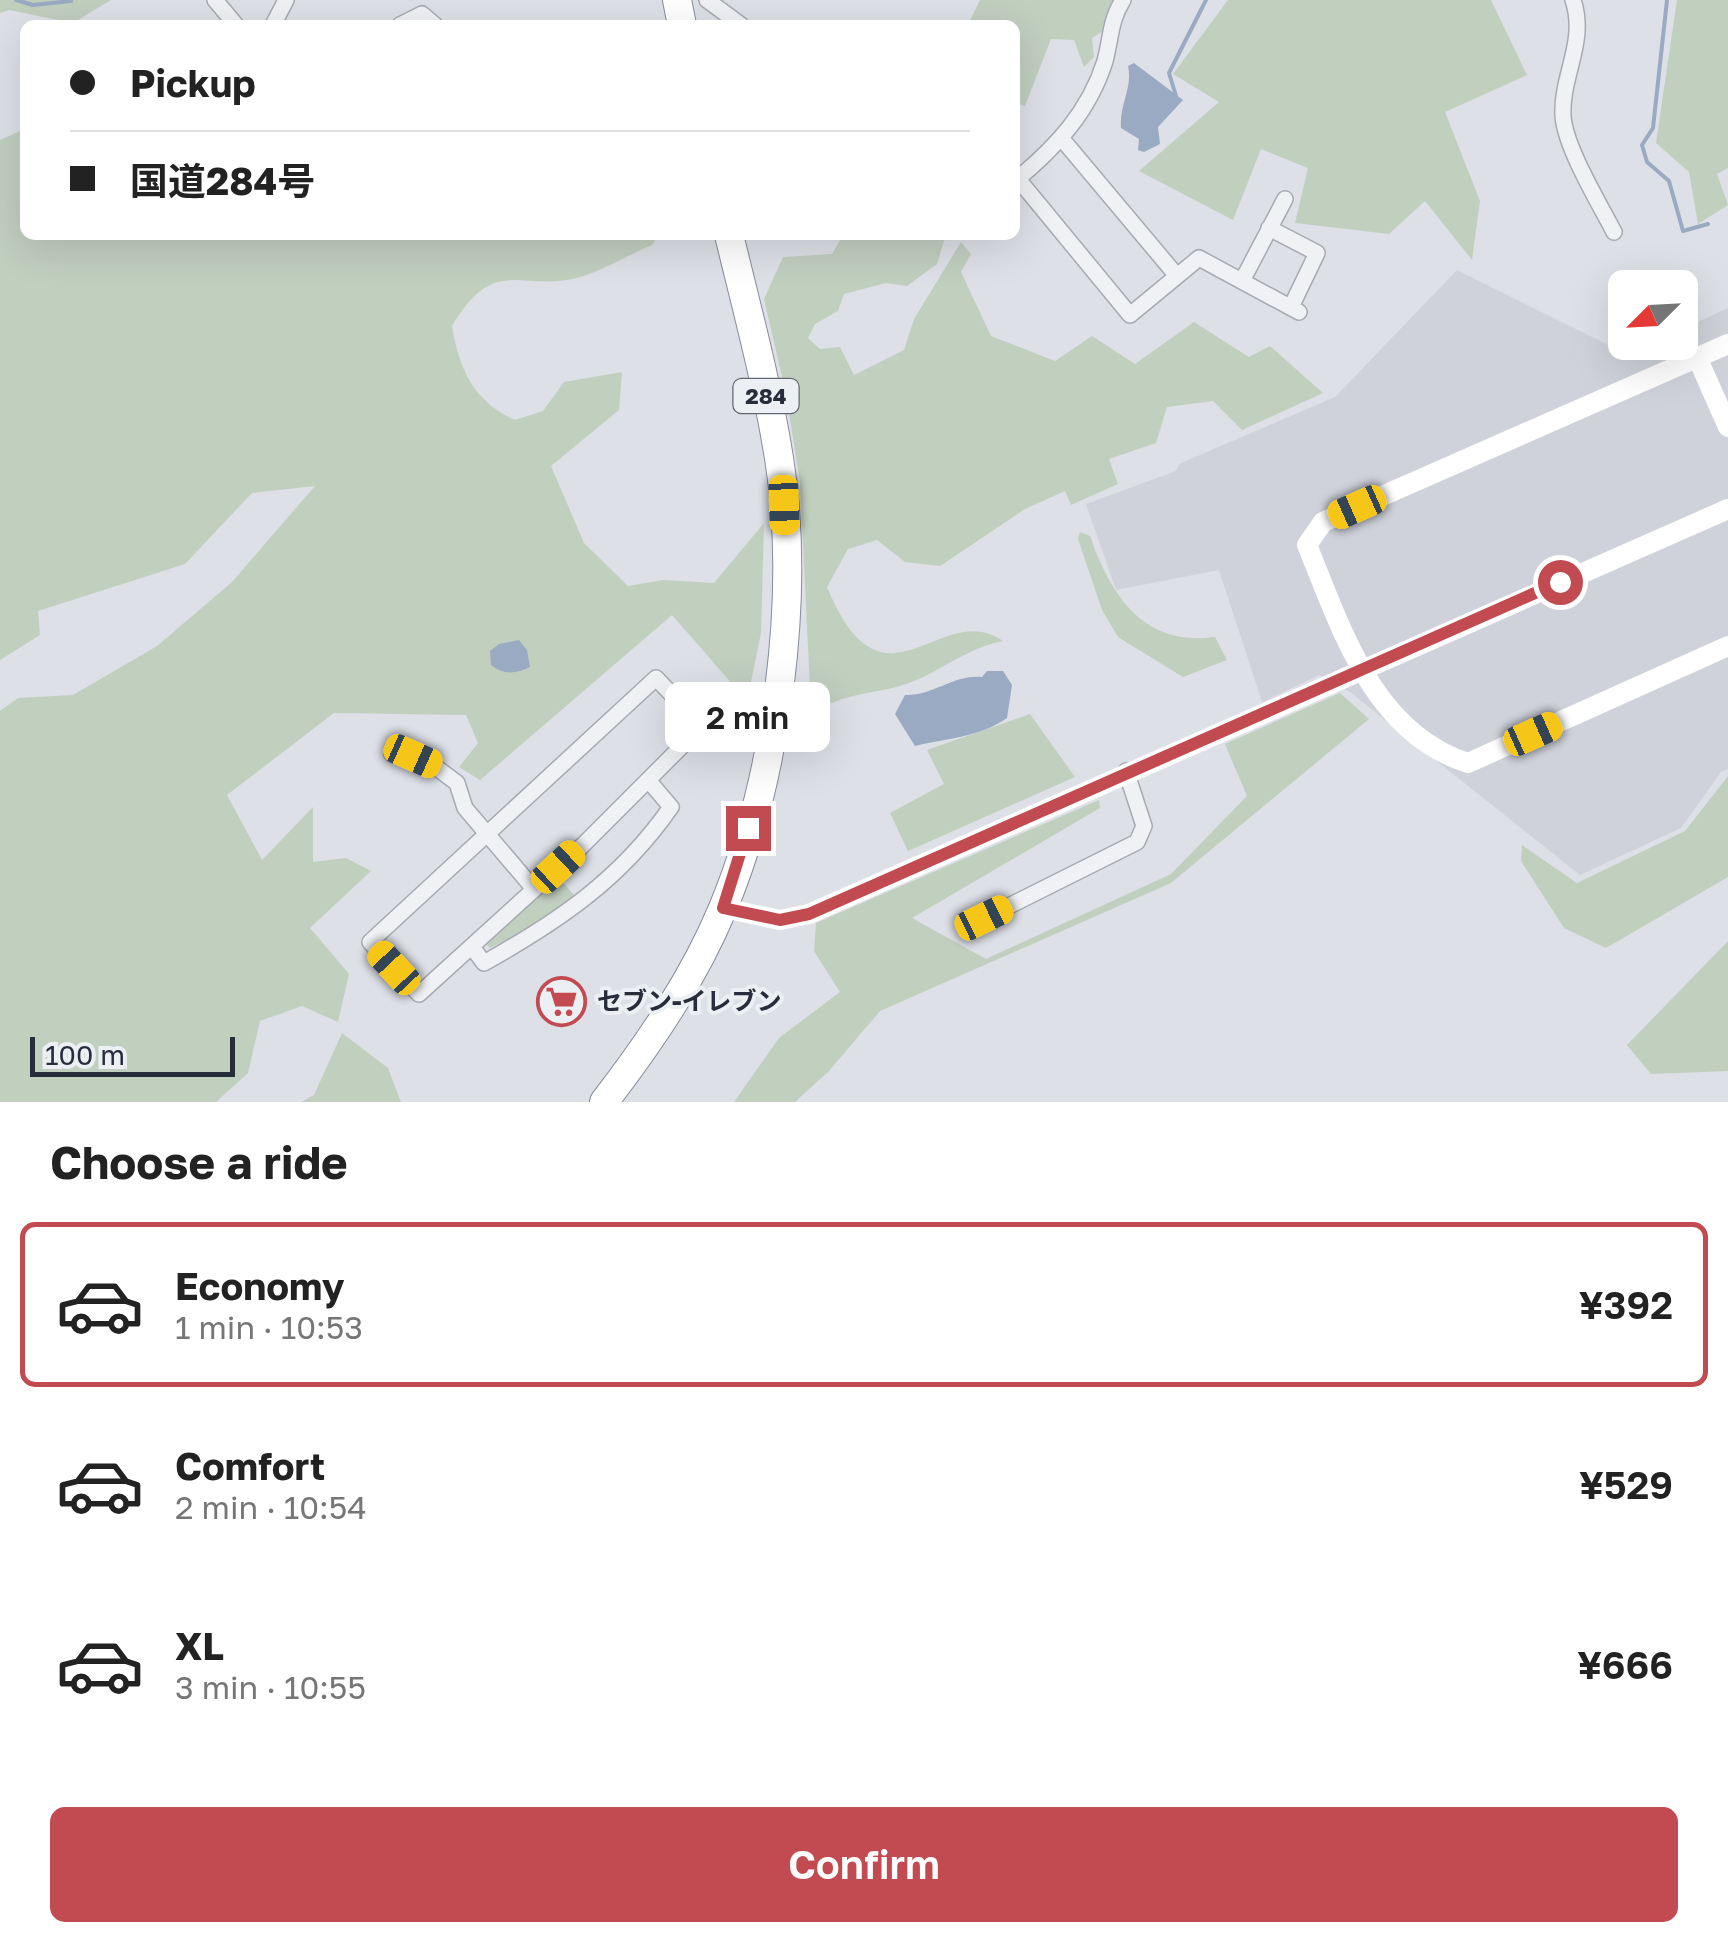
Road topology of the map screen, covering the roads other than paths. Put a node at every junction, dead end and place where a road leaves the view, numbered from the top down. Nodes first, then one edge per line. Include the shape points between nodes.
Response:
1 (215, 0) edge
2 (707, 0) edge
3 (1123, 0) edge
4 (1572, 0) edge
5 (232, 20) edge
6 (734, 20) edge
7 (1062, 139) junction
8 (1020, 176) edge
9 (1020, 185) edge
10 (1285, 198) dead end
11 (1269, 228) junction
12 (1614, 232) dead end
13 (730, 240) edge
14 (1176, 276) junction
15 (1242, 281) junction
16 (1728, 344) edge
17 (1698, 356) edge
18 (1689, 360) edge
19 (1697, 360) edge
20 (1728, 427) edge
21 (1728, 509) edge
22 (786, 560) junction
23 (1728, 646) edge
24 (1359, 670) junction
25 (702, 726) junction
26 (772, 731) junction
27 (392, 754) dead end
28 (1126, 771) junction
29 (648, 780) junction
30 (488, 836) junction
31 (534, 889) junction
32 (731, 910) junction
33 (984, 918) dead end
34 (472, 948) junction
35 (604, 1102) edge
36 (625, 1102) edge

1 - 5 street
2 - 6 street
3 - 7 street via 1088,104
4 - 12 street via 1579,42 1563,121
7 - 8 street
7 - 14 street
9 - 14 street via 1130,315
10 - 11 street
11 - 15 street
11 - 15 street via 1317,253 1295,309
13 - 22 highway, 284 via 779,459
14 - 15 street via 1199,258
16 - 17 street
18 - 24 street via 1323,522 1306,545
19 - 20 street
21 - 24 street
22 - 26 highway, 284 via 782,674
22 - 32 highway, 284 via 792,674 768,805
23 - 24 street via 1468,763 1441,754 1375,694
24 - 28 street
25 - 26 street
25 - 29 street
25 - 30 street via 656,678
26 - 32 highway, 284
27 - 30 street via 413,756 457,783 465,808
28 - 32 street via 809,914 780,920
28 - 33 street via 1144,826 1138,842
29 - 31 street
29 - 34 street via 672,807 606,881 560,920 484,963
30 - 31 street
30 - 34 street via 370,942 419,994
31 - 34 street
32 - 35 highway, 284
32 - 36 highway, 284 via 708,976

